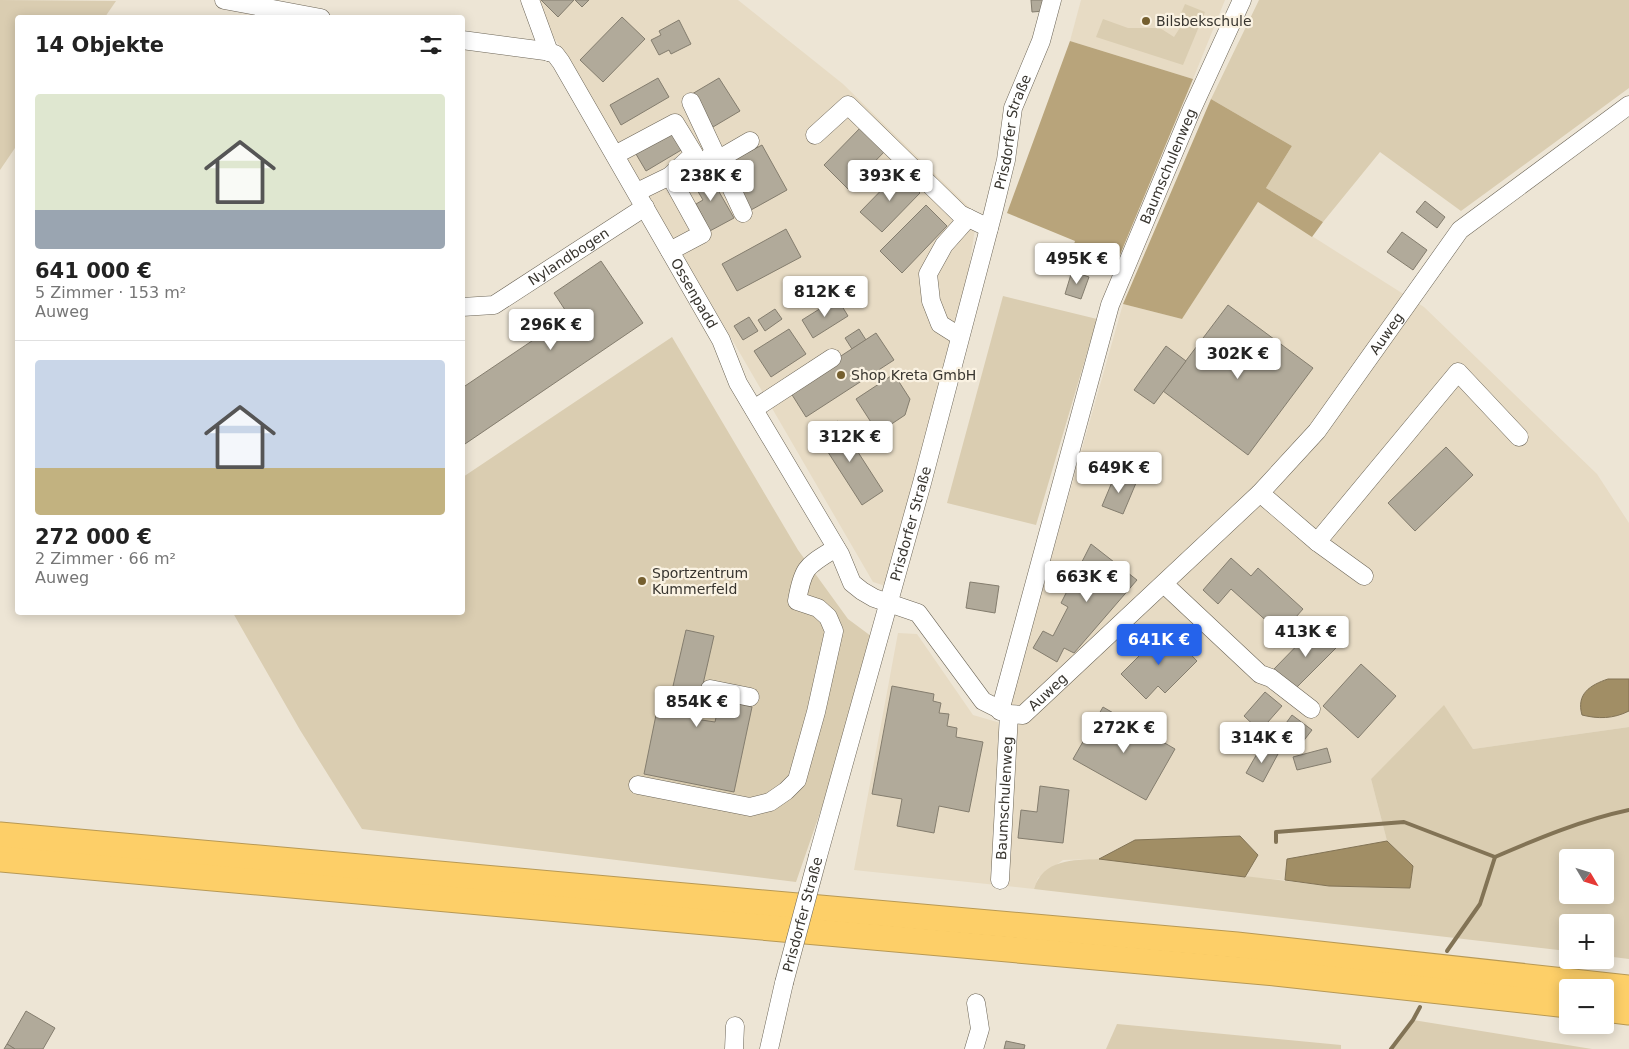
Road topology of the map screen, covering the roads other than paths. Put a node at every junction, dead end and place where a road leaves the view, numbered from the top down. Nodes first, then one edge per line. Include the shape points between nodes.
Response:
1 (224, 0) edge
2 (530, 0) edge
3 (1052, 0) edge
4 (1242, 0) edge
5 (305, 15) edge
6 (465, 40) edge
7 (549, 52) junction
8 (691, 102) dead end
9 (1629, 105) edge
10 (815, 135) dead end
11 (750, 141) dead end
12 (694, 154) junction
13 (616, 155) junction
14 (719, 159) junction
15 (670, 176) junction
16 (641, 199) junction
17 (743, 213) dead end
18 (968, 218) junction
19 (989, 228) junction
20 (670, 251) junction
21 (465, 307) edge
22 (959, 336) junction
23 (832, 358) dead end
24 (754, 409) junction
25 (1519, 437) dead end
26 (1260, 493) junction
27 (1317, 542) junction
28 (836, 548) junction
29 (1364, 576) dead end
30 (1164, 584) junction
31 (888, 602) junction
32 (710, 689) dead end
33 (750, 697) dead end
34 (1311, 709) dead end
35 (1005, 713) junction
36 (638, 785) dead end
37 (0, 835) edge
38 (0, 859) edge
39 (1000, 880) dead end
40 (1629, 988) edge
41 (976, 1003) dead end
42 (1559, 1004) edge
43 (1614, 1010) edge
44 (1629, 1012) edge
45 (734, 1026) dead end
46 (734, 1049) edge
47 (769, 1049) edge
48 (974, 1049) edge

1 - 5 street
2 - 7 street
3 - 19 street, Prisdorfer Straße via 1041,42 1012,108 1006,160
4 - 35 street, Baumschulenweg via 1192,109 1110,305
6 - 7 street
7 - 13 street, Ossenpadd via 561,62
8 - 14 street
9 - 26 street, Auweg via 1460,230 1317,431
10 - 18 street via 848,105 960,214
11 - 14 street
12 - 13 street via 675,122
12 - 14 street
12 - 15 street, Nylandbogen
13 - 16 street, Ossenpadd
14 - 17 street
15 - 16 street, Nylandbogen
15 - 20 street via 702,234
16 - 20 street, Ossenpadd
16 - 21 street, Nylandbogen via 494,305
18 - 19 street
18 - 22 street via 944,245 928,274 931,301 940,324
19 - 22 street, Prisdorfer Straße
20 - 24 street, Ossenpadd via 721,340 738,383
22 - 31 street, Prisdorfer Straße
23 - 24 street
24 - 28 street, Ossenpadd
25 - 27 street via 1458,372
26 - 27 street
26 - 30 street, Auweg
27 - 29 street
28 - 31 street, Ossenpadd via 852,583 874,598
28 - 36 street via 809,565 799,592 798,601 818,608 828,617 834,631 797,780 770,802 750,807
30 - 34 street via 1260,674 1271,678
30 - 35 street, Auweg via 1023,715
31 - 35 street via 918,613 983,702
31 - 47 street, Prisdorfer Straße, bridge
32 - 33 street
35 - 39 street, Baumschulenweg
37 - 40 highway via 1238,945
38 - 42 highway via 1275,973
41 - 48 street via 980,1029
43 - 44 highway
45 - 46 street

